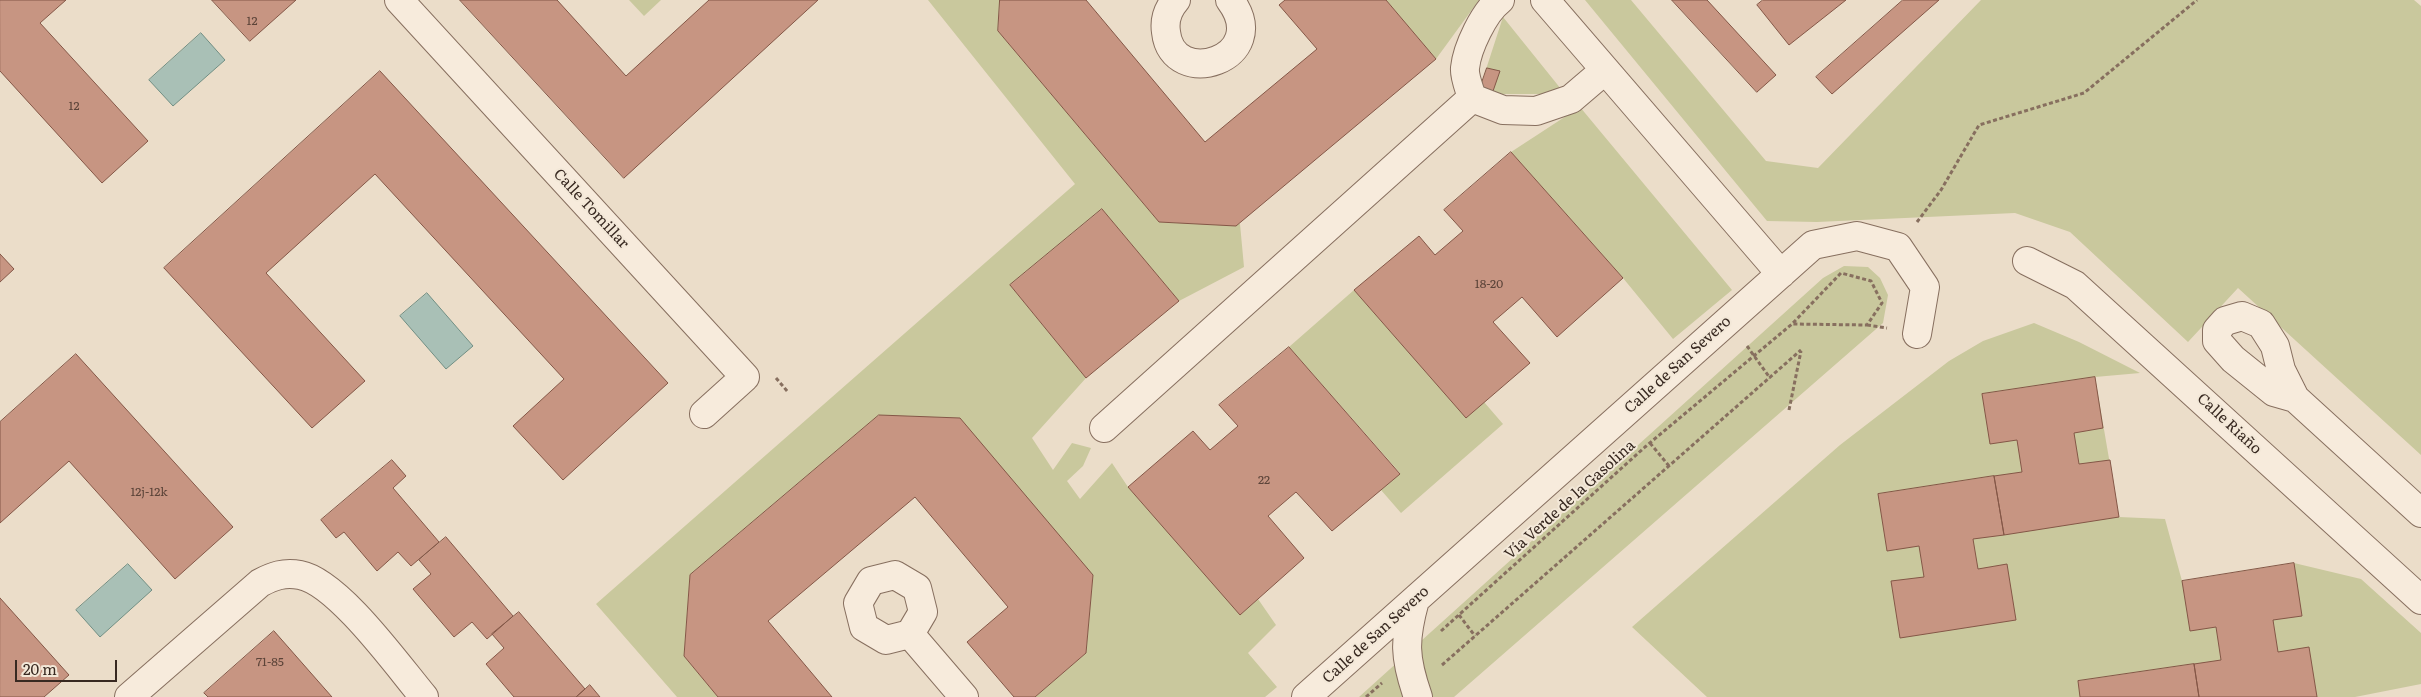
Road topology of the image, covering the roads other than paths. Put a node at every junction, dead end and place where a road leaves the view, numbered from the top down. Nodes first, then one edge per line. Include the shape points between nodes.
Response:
1 (399, 0) edge
2 (1176, 0) edge
3 (1231, 0) edge
4 (1500, 0) edge
5 (1545, 0) edge
6 (1605, 70) junction
7 (1472, 98) junction
8 (2028, 261) dead end
9 (1781, 274) junction
10 (1917, 334) dead end
11 (2295, 398) dead end
12 (704, 414) dead end
13 (1104, 428) dead end
14 (2421, 513) edge
15 (1415, 600) junction
16 (2421, 600) edge
17 (910, 634) dead end
18 (129, 697) edge
19 (424, 697) edge
20 (964, 697) edge
21 (1306, 697) edge
22 (1418, 697) edge

1 - 12 street, Calle Tomillar via 745,376
2 - 3 street via 1168,12 1166,37 1181,57 1205,64 1228,55 1236,46 1241,22
4 - 7 street via 1476,33 1464,69
5 - 6 street
6 - 7 street via 1571,99 1536,111 1503,110
6 - 9 street
7 - 13 street
8 - 16 street, Calle Riaño via 2076,285
9 - 10 street, Calle de San Severo via 1813,245 1856,236 1898,247 1925,288
9 - 15 street, Calle de San Severo
11 - 14 street
15 - 21 street, Calle de San Severo
15 - 22 street via 1405,649
17 - 20 street
18 - 19 street via 260,583 278,574 301,575 327,587

